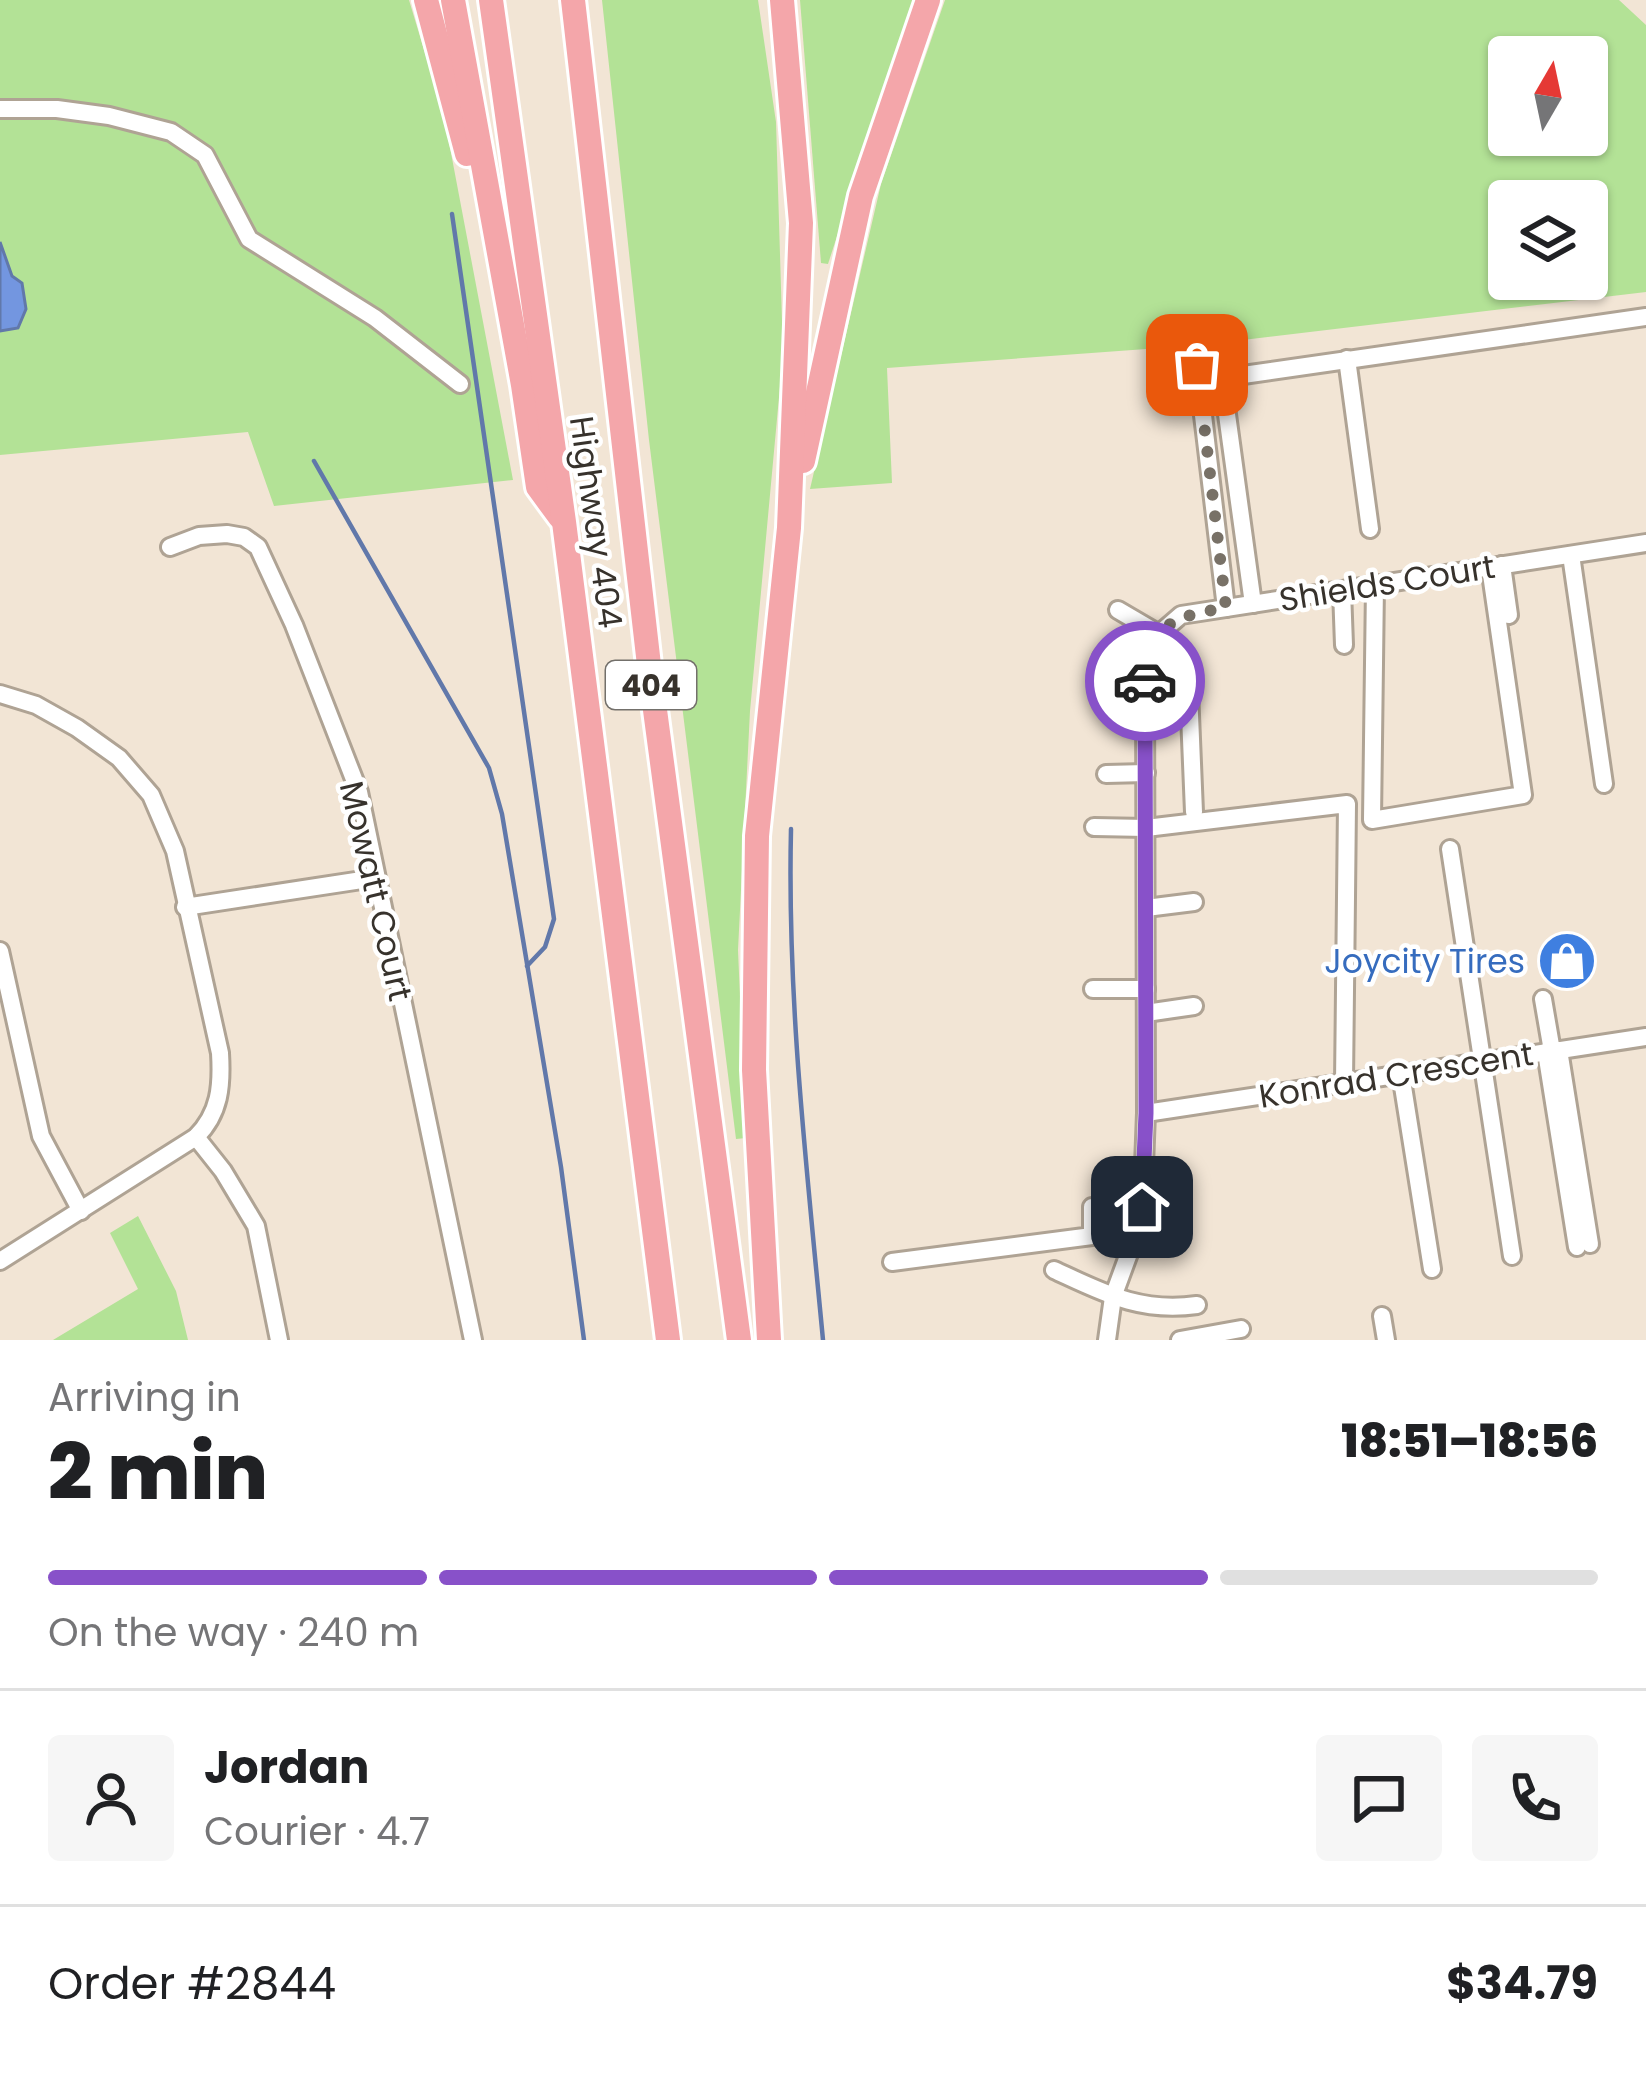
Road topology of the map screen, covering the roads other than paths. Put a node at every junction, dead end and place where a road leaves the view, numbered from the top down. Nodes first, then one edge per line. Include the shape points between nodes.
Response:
1 (426, 0) edge
2 (453, 0) edge
3 (491, 0) edge
4 (573, 0) edge
5 (782, 0) edge
6 (928, 0) edge
7 (0, 109) edge
8 (498, 247) junction
9 (1646, 317) edge
10 (1347, 359) junction
11 (1197, 365) dead end
12 (460, 384) dead end
13 (564, 522) junction
14 (789, 528) junction
15 (1370, 529) dead end
16 (1646, 543) edge
17 (170, 547) dead end
18 (1571, 555) junction
19 (1496, 566) junction
20 (1375, 585) junction
21 (1342, 590) junction
22 (1253, 604) junction
23 (1226, 608) junction
24 (1118, 610) dead end
25 (1509, 615) dead end
26 (1159, 634) junction
27 (1344, 645) dead end
28 (1102, 657) dead end
29 (1148, 657) junction
30 (1188, 666) dead end
31 (0, 694) edge
32 (1106, 773) dead end
33 (1146, 773) junction
34 (1604, 784) dead end
35 (1347, 794) dead end
36 (1194, 812) junction
37 (1146, 823) junction
38 (1094, 827) dead end
39 (1450, 849) dead end
40 (375, 878) junction
41 (1194, 902) dead end
42 (185, 907) junction
43 (1146, 908) junction
44 (0, 952) edge
45 (1146, 988) junction
46 (1094, 989) dead end
47 (1543, 999) dead end
48 (1194, 1006) dead end
49 (1146, 1012) junction
50 (1646, 1036) edge
51 (1552, 1051) junction
52 (1481, 1062) junction
53 (1406, 1073) junction
54 (1344, 1083) junction
55 (1146, 1113) junction
56 (196, 1137) junction
57 (1142, 1207) junction
58 (81, 1211) junction
59 (1583, 1245) dead end
60 (1512, 1256) dead end
61 (0, 1261) edge
62 (892, 1262) dead end
63 (1437, 1268) dead end
64 (1054, 1270) dead end
65 (1113, 1297) junction
66 (1197, 1305) dead end
67 (1382, 1316) dead end
68 (1241, 1330) dead end
69 (279, 1340) edge
70 (473, 1340) edge
71 (668, 1340) edge
72 (739, 1340) edge
73 (769, 1340) edge
74 (1106, 1340) edge
75 (1180, 1340) edge
76 (1386, 1340) edge

1 - 8 highway
2 - 8 highway
3 - 13 highway, Highway 404 / 404
4 - 72 highway, Highway 404 / 404 via 649,665
5 - 14 highway via 801,223
6 - 14 highway via 861,196
7 - 12 street via 109,116 171,133 205,155 249,239 375,318
8 - 13 highway via 538,487
9 - 10 street
10 - 15 street
10 - 22 street via 1222,379
11 - 23 street
13 - 71 highway, Highway 404 / 404
14 - 73 highway via 757,836 754,1070
16 - 18 street, Shields Court
17 - 40 street, Mowatt Court via 227,534 258,547 359,792
18 - 19 street, Shields Court
18 - 34 street
19 - 20 street, Shields Court
19 - 20 street via 1522,795 1372,820
19 - 25 street
20 - 21 street, Shields Court
21 - 22 street, Shields Court
21 - 27 street
22 - 23 street, Shields Court
23 - 26 street, Shields Court via 1181,615
24 - 26 street
26 - 29 street
28 - 29 street
29 - 33 street
30 - 36 street
31 - 42 street via 57,716 134,775 175,851
32 - 33 street
33 - 37 street
35 - 36 street
36 - 37 street
37 - 38 street
37 - 43 street
37 - 54 street via 1347,804
39 - 52 street
40 - 42 street
40 - 70 street, Mowatt Court
41 - 43 street
42 - 56 street via 222,1078 209,1124
43 - 45 street
44 - 58 street via 40,1136
45 - 46 street
45 - 49 street
47 - 51 street
48 - 49 street
49 - 55 street
50 - 51 street, Konrad Crescent
51 - 52 street, Konrad Crescent
51 - 59 street
52 - 53 street, Konrad Crescent
52 - 60 street
53 - 54 street, Konrad Crescent
53 - 63 street
54 - 55 street, Konrad Crescent
55 - 57 street
56 - 58 street
56 - 69 street via 256,1226
57 - 62 street via 1092,1208 1092,1236
57 - 65 street
58 - 61 street
64 - 65 street
65 - 66 street via 1162,1310
65 - 74 street
67 - 76 street
68 - 75 street

